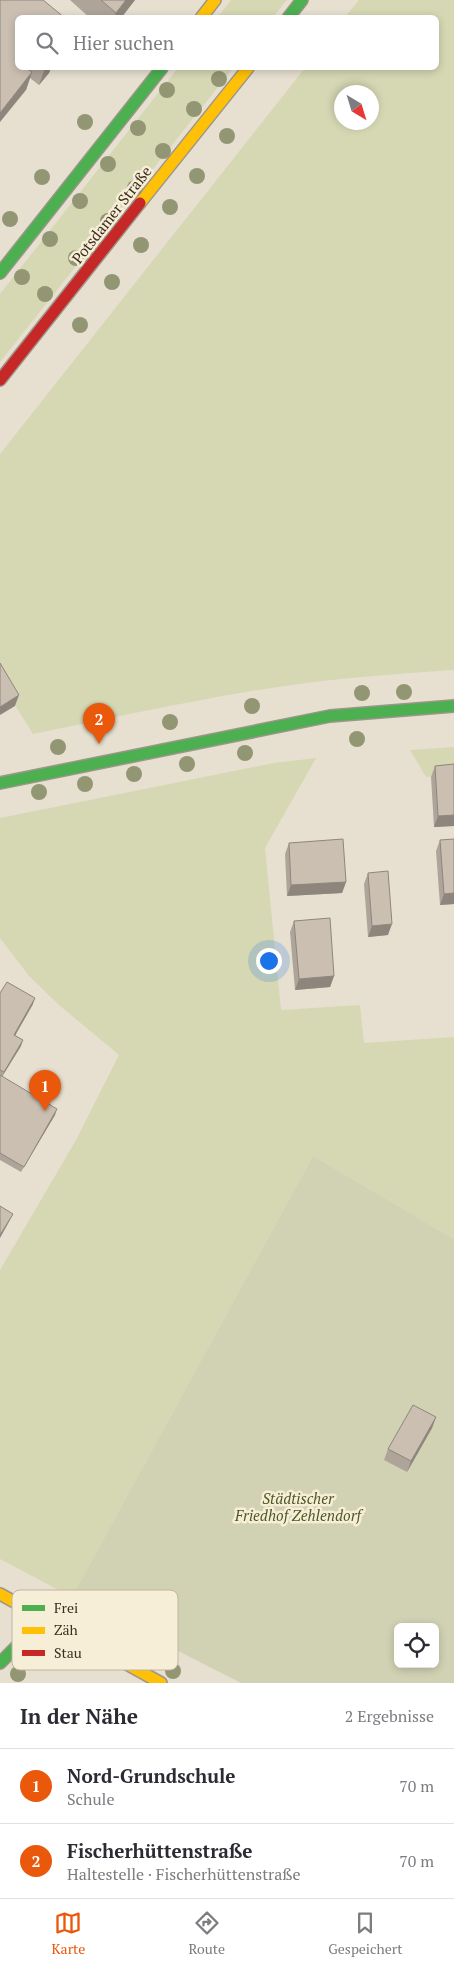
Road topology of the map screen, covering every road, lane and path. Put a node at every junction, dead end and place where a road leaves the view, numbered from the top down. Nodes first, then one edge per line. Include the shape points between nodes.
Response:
1 (215, 0) edge
2 (302, 0) edge
3 (203, 15) edge
4 (290, 15) edge
5 (160, 70) edge
6 (246, 70) edge
7 (0, 273) edge
8 (0, 380) edge
9 (454, 706) edge
10 (0, 783) edge
11 (0, 1594) edge
12 (12, 1600) edge
13 (12, 1651) edge
14 (0, 1663) edge
15 (137, 1670) edge
16 (160, 1683) edge

1 - 3 main road
2 - 4 main road
5 - 7 main road
6 - 8 main road, Potsdamer Straße
9 - 10 main road via 330,716
11 - 12 main road
13 - 14 main road
15 - 16 main road

